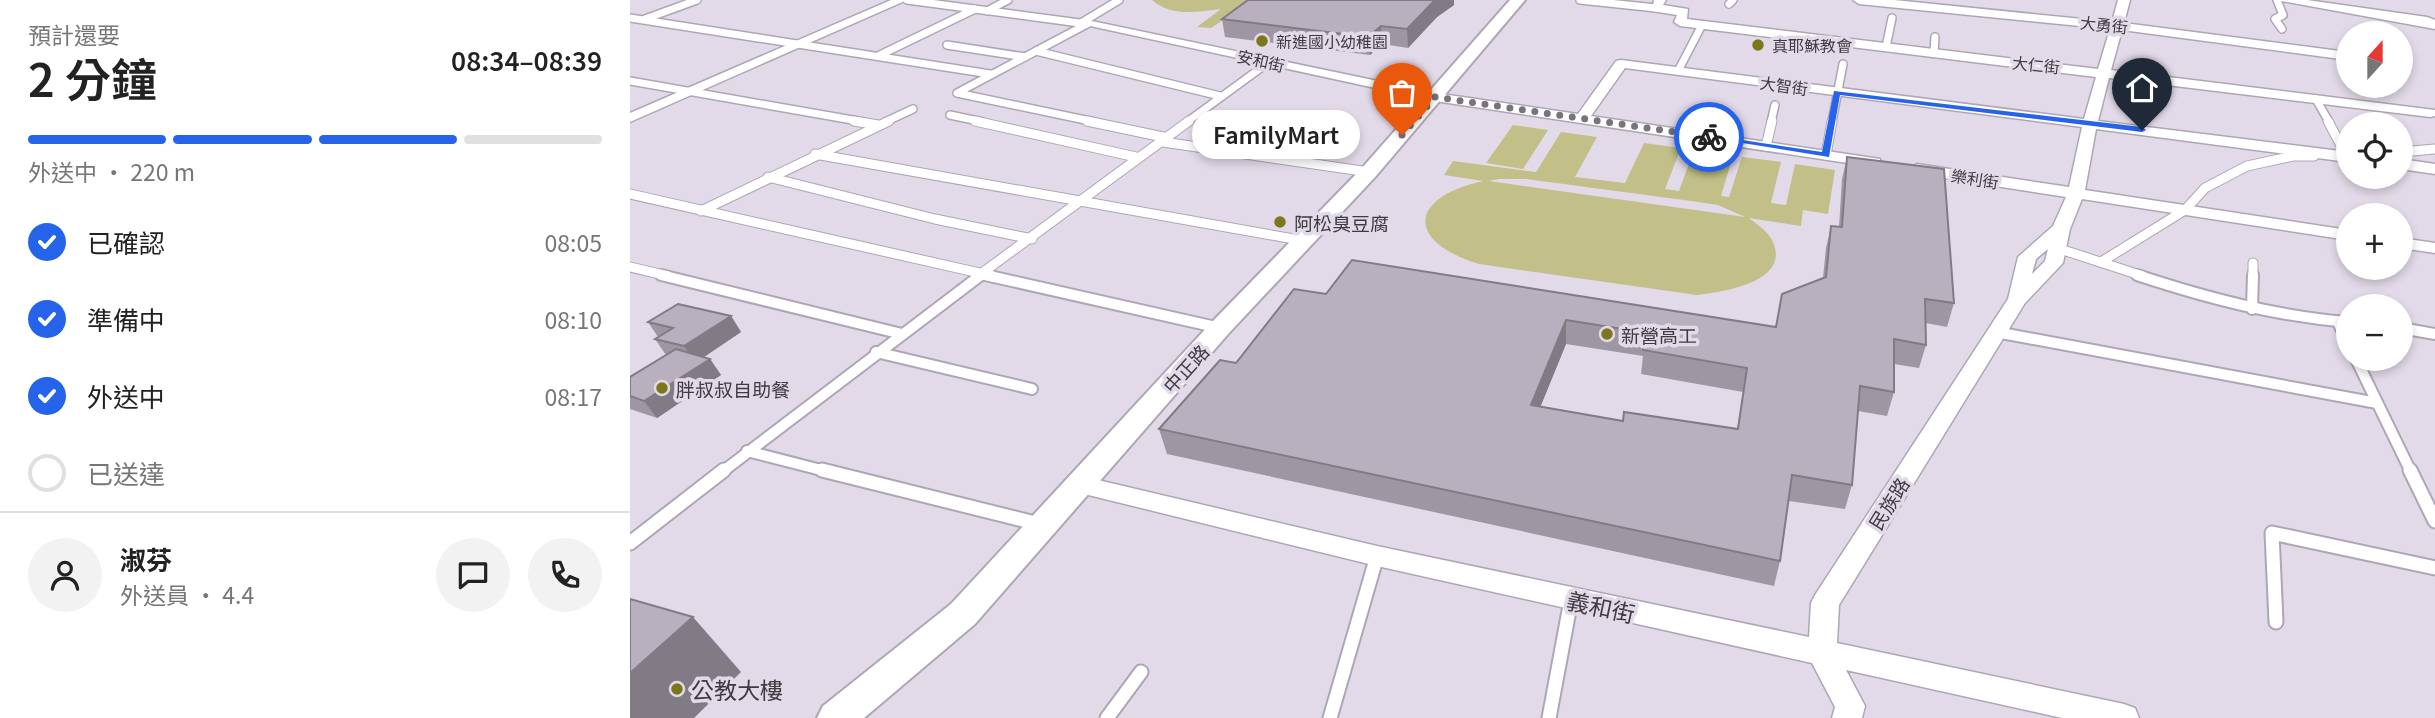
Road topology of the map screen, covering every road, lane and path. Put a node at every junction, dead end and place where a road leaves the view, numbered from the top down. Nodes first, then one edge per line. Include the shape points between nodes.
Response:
1 (697, 0) edge
2 (901, 0) edge
3 (907, 0) edge
4 (1008, 0) edge
5 (1119, 0) edge
6 (1518, 0) edge
7 (1580, 0) edge
8 (1859, 0) edge
9 (2124, 0) edge
10 (2280, 0) edge
11 (1658, 4) edge
12 (975, 9) junction
13 (987, 11) junction
14 (630, 18) edge
15 (1892, 18) dead end
16 (643, 20) junction
17 (1084, 23) junction
18 (1702, 24) junction
19 (2435, 25) edge
20 (2118, 26) junction
21 (2282, 29) dead end
22 (1935, 37) dead end
23 (801, 43) junction
24 (947, 44) dead end
25 (1886, 47) junction
26 (1036, 51) junction
27 (1934, 52) junction
28 (2336, 54) edge
29 (880, 55) junction
30 (1025, 57) junction
31 (1269, 62) junction
32 (1843, 64) dead end
33 (1678, 71) junction
34 (2104, 71) junction
35 (990, 74) junction
36 (630, 81) edge
37 (692, 91) junction
38 (1837, 92) junction
39 (1220, 96) junction
40 (1435, 97) junction
41 (2316, 99) junction
42 (1775, 105) dead end
43 (913, 109) dead end
44 (2430, 113) dead end
45 (950, 115) dead end
46 (630, 118) edge
47 (1581, 118) junction
48 (2090, 123) junction
49 (878, 125) junction
50 (2336, 135) edge
51 (1165, 140) junction
52 (1766, 146) junction
53 (2435, 149) edge
54 (2413, 151) edge
55 (815, 154) junction
56 (1826, 155) junction
57 (2336, 155) edge
58 (1136, 157) junction
59 (2336, 157) edge
60 (2413, 166) edge
61 (2435, 169) edge
62 (1368, 172) junction
63 (768, 177) junction
64 (2076, 193) junction
65 (630, 194) edge
66 (1079, 203) junction
67 (2185, 210) junction
68 (701, 211) junction
69 (2061, 229) junction
70 (2336, 233) edge
71 (1032, 239) junction
72 (1305, 241) junction
73 (2413, 245) edge
74 (2057, 248) junction
75 (2435, 248) edge
76 (2101, 262) junction
77 (2253, 263) dead end
78 (630, 267) edge
79 (984, 275) junction
80 (2017, 300) junction
81 (2252, 309) junction
82 (2336, 322) edge
83 (1220, 328) junction
84 (2413, 330) edge
85 (1996, 332) junction
86 (902, 334) junction
87 (2435, 334) edge
88 (876, 352) junction
89 (2362, 371) edge
90 (1032, 389) dead end
91 (2377, 403) junction
92 (747, 451) junction
93 (1081, 485) junction
94 (2435, 521) edge
95 (1045, 525) junction
96 (630, 543) edge
97 (1377, 556) junction
98 (2435, 568) edge
99 (1572, 600) junction
100 (2276, 622) dead end
101 (1822, 654) junction
102 (1141, 673) dead end
103 (835, 718) edge
104 (1107, 718) edge
105 (1330, 718) edge
106 (1549, 718) edge
107 (1847, 718) edge
108 (2123, 718) edge

1 - 16 lane
2 - 23 street
3 - 12 lane
4 - 13 lane
5 - 17 lane
6 - 40 street, 中正路
7 - 11 lane
8 - 20 street, 大勇街
9 - 20 street, 民族路
10 - 19 street
10 - 21 lane via 2283,15 2275,19
11 - 18 street, 大仁街 via 1684,12 1680,22
12 - 13 lane
12 - 29 lane
13 - 17 lane
14 - 16 lane
15 - 25 lane
16 - 23 lane
17 - 26 lane
17 - 31 street, 安和街
18 - 25 street, 大仁街
18 - 33 lane
20 - 28 street, 大勇街
20 - 34 street, 民族路
22 - 27 lane
23 - 29 lane
23 - 37 street
24 - 30 lane
25 - 27 street, 大仁街
26 - 30 lane
26 - 39 lane
27 - 34 street, 大仁街
29 - 35 lane
30 - 35 lane
31 - 39 lane
31 - 40 street, 安和街
32 - 38 lane
33 - 38 street, 大智街
33 - 47 street, 大智街 via 1621,64
34 - 41 street, 大仁街
34 - 48 street, 民族路
35 - 51 lane via 957,93
36 - 37 lane
37 - 46 street
37 - 49 lane
38 - 48 street, 大智街
38 - 56 lane
39 - 51 lane
40 - 47 street, 樂利街
40 - 62 street, 中正路
41 - 44 street, 大仁街
41 - 50 lane
42 - 52 lane
43 - 49 lane
45 - 58 lane
47 - 52 street, 樂利街
48 - 57 street, 大智街
48 - 64 street, 民族路
49 - 55 lane
51 - 58 lane
51 - 62 lane
52 - 56 street, 樂利街
53 - 54 lane
55 - 63 lane
55 - 66 lane
56 - 64 street, 樂利街
58 - 66 lane
59 - 67 lane via 2293,156 2247,166 2205,188
60 - 61 street
62 - 72 street, 中正路
63 - 68 lane
63 - 71 lane
64 - 67 street, 樂利街
64 - 69 street, 民族路
65 - 68 lane
66 - 71 lane
66 - 72 lane
67 - 70 street, 樂利街
67 - 76 lane
68 - 79 lane
69 - 74 street, 民族路
69 - 80 street, 民族路 via 2027,257
71 - 79 lane
72 - 83 street, 中正路
73 - 75 street
74 - 76 lane
74 - 80 street, 民族路 via 2054,263
76 - 81 lane
77 - 81 lane
78 - 86 lane
79 - 83 lane
79 - 86 lane
80 - 85 street, 民族路
81 - 82 lane
83 - 93 street, 中正路
84 - 87 lane
85 - 91 lane
85 - 101 street, 民族路 via 1825,603
86 - 88 lane
88 - 90 lane
88 - 92 lane
89 - 91 lane
91 - 94 lane
92 - 95 lane
92 - 96 lane
93 - 95 street, 中正路
93 - 97 street, 義和街
95 - 103 street, 中正路 via 963,614
97 - 99 street, 義和街
97 - 105 lane
98 - 100 lane via 2272,533
99 - 101 street, 義和街
99 - 106 lane
101 - 107 street via 1850,706
101 - 108 street, 義和街
102 - 104 lane

